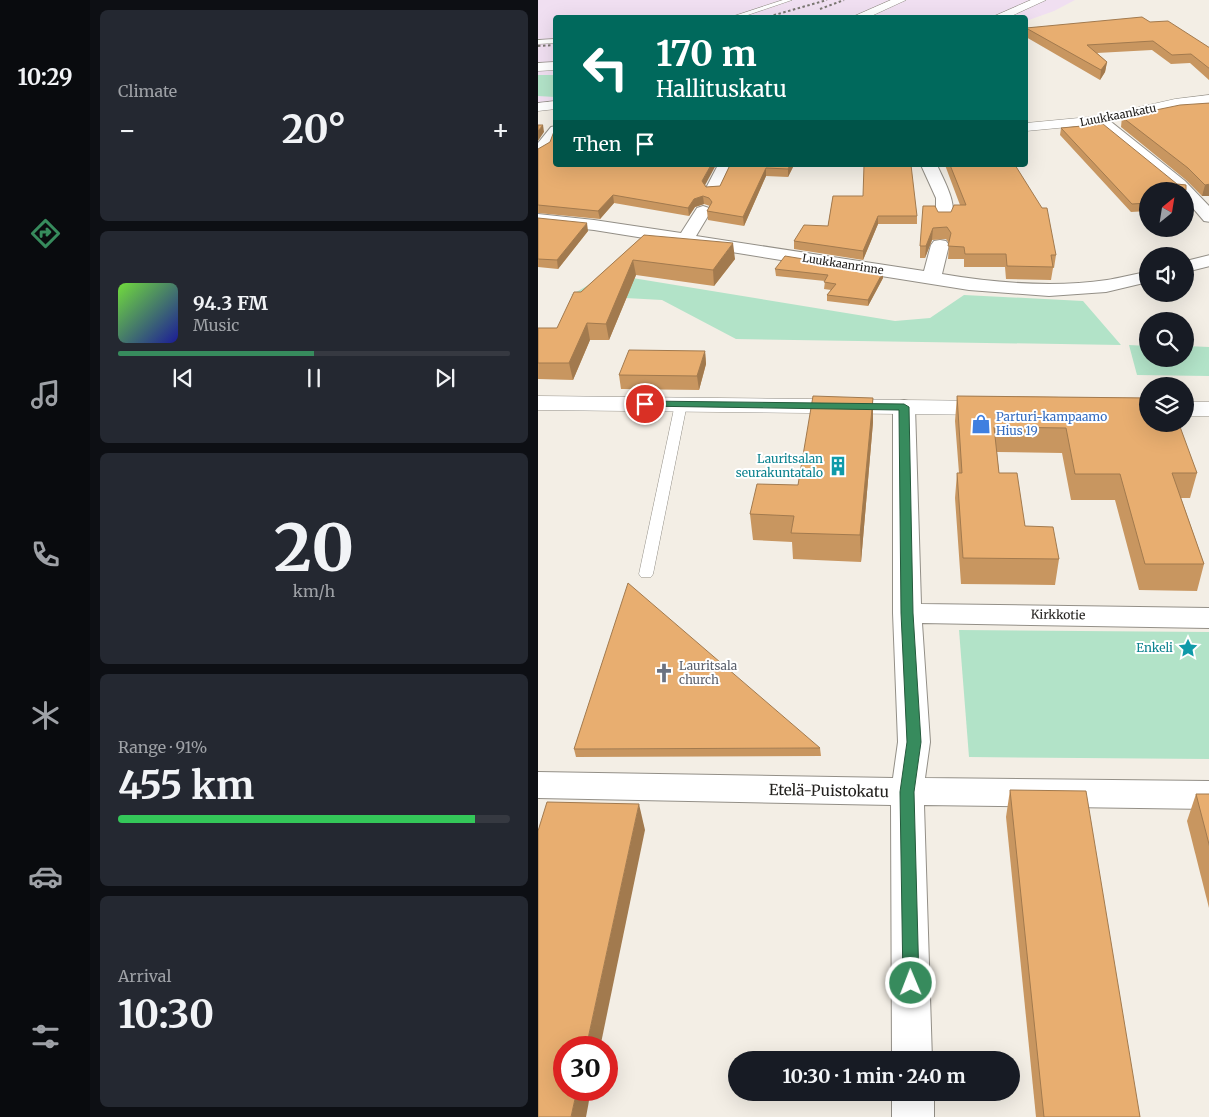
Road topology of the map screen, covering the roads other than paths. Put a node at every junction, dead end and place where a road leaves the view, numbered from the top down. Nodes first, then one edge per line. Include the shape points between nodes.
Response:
1 (789, 0) edge
2 (902, 0) edge
3 (1041, 0) edge
4 (1008, 2) dead end
5 (1027, 6) junction
6 (741, 15) edge
7 (863, 15) edge
8 (1004, 15) edge
9 (553, 41) edge
10 (538, 42) edge
11 (553, 66) edge
12 (538, 68) edge
13 (1210, 99) edge
14 (553, 106) edge
15 (538, 107) edge
16 (1100, 120) junction
17 (1028, 127) edge
18 (553, 134) edge
19 (538, 152) edge
20 (725, 167) edge
21 (930, 167) edge
22 (713, 190) edge
23 (703, 210) dead end
24 (1210, 217) edge
25 (944, 218) edge
26 (538, 219) edge
27 (686, 239) junction
28 (940, 246) dead end
29 (1210, 260) edge
30 (1194, 265) edge
31 (932, 277) junction
32 (1139, 279) edge
33 (538, 402) edge
34 (681, 404) junction
35 (904, 407) junction
36 (1014, 408) edge
37 (1194, 409) edge
38 (1210, 409) edge
39 (646, 574) dead end
40 (907, 613) junction
41 (1210, 618) edge
42 (538, 785) edge
43 (907, 792) junction
44 (1210, 794) edge
45 (912, 1051) edge
46 (913, 1101) edge
47 (914, 1117) edge

1 - 6 lane
2 - 7 street
3 - 5 street
4 - 5 street
5 - 8 street
9 - 10 lane
11 - 12 street
13 - 16 street, Luukkaankatu
14 - 15 street
16 - 17 street, Luukkaankatu
16 - 24 street via 1179,184
18 - 19 street
20 - 22 street
21 - 25 street via 944,198
23 - 27 street
26 - 27 street, Luukkaanrinne
27 - 31 street, Luukkaanrinne
28 - 31 street
29 - 30 street
31 - 32 street, Luukkaanrinne via 969,284 1049,290 1106,286
33 - 34 street
34 - 35 street
34 - 39 lane
35 - 36 street
35 - 40 street
37 - 38 street
40 - 41 street, Kirkkotie
40 - 43 street via 914,742
42 - 43 street, Etelä-Puistokatu
43 - 44 street, Etelä-Puistokatu
43 - 45 street
46 - 47 street

